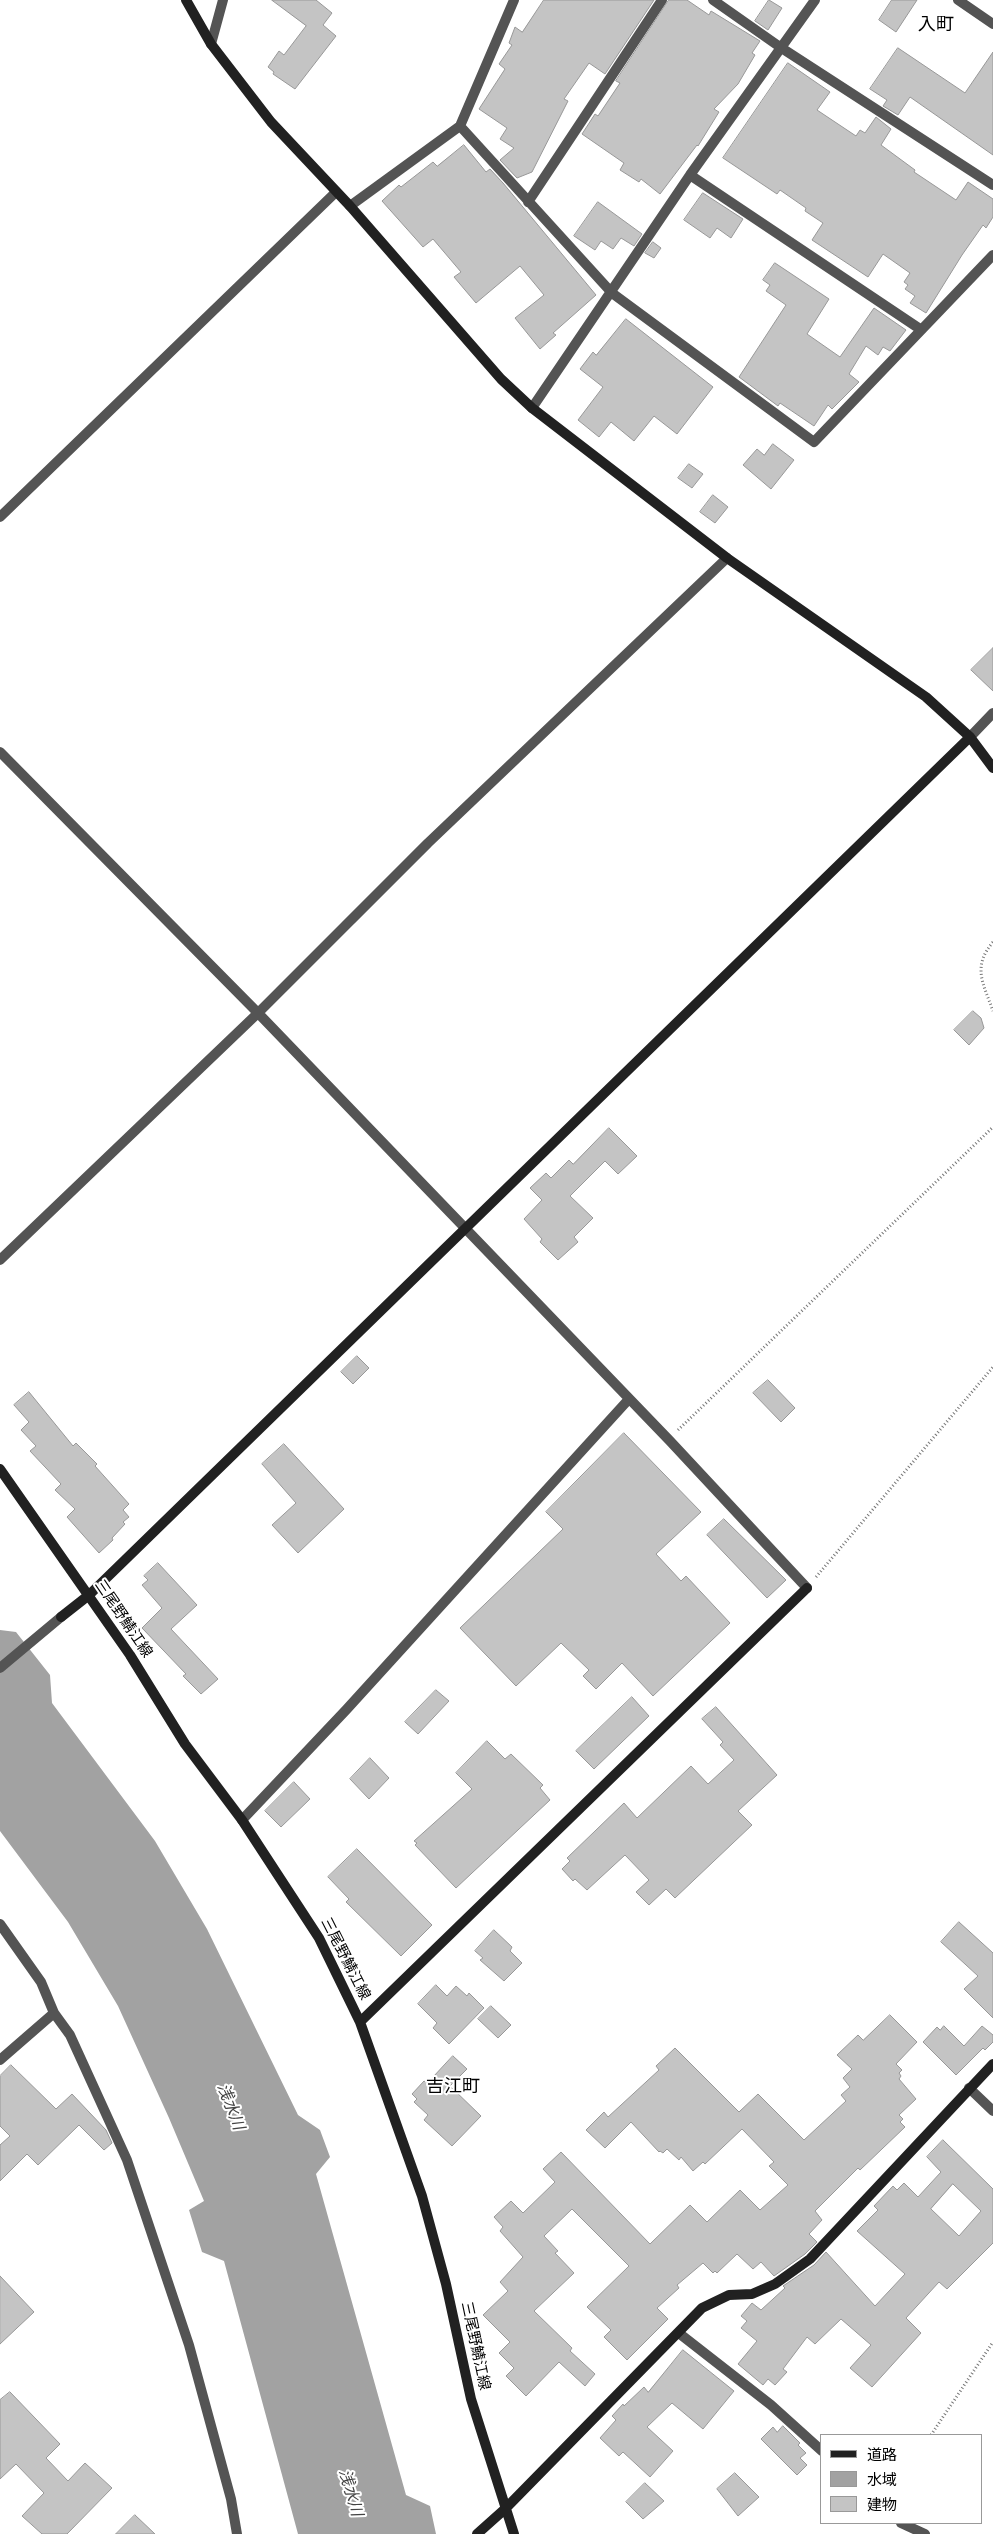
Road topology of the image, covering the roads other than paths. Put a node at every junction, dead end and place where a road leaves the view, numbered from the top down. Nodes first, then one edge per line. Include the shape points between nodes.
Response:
1 (186, 0) edge
2 (223, 0) edge
3 (514, 0) edge
4 (662, 0) edge
5 (713, 0) edge
6 (815, 0) edge
7 (958, 0) edge
8 (993, 24) edge
9 (211, 44) junction
10 (780, 47) junction
11 (460, 126) junction
12 (690, 175) junction
13 (993, 185) edge
14 (336, 192) junction
15 (528, 202) junction
16 (350, 206) junction
17 (993, 255) edge
18 (612, 293) junction
19 (920, 329) junction
20 (532, 408) junction
21 (0, 517) edge
22 (727, 558) junction
23 (993, 713) edge
24 (970, 736) junction
25 (0, 752) edge
26 (993, 768) edge
27 (258, 1013) junction
28 (465, 1230) junction
29 (0, 1260) edge
30 (629, 1399) junction
31 (0, 1470) edge
32 (89, 1595) junction
33 (0, 1668) edge
34 (242, 1820) junction
35 (0, 1924) edge
36 (54, 2013) junction
37 (360, 2022) junction
38 (0, 2060) edge
39 (993, 2064) edge
40 (969, 2088) junction
41 (993, 2111) edge
42 (680, 2334) junction
43 (820, 2449) edge
44 (506, 2509) junction
45 (903, 2524) edge
46 (237, 2534) edge
47 (477, 2534) edge
48 (514, 2534) edge
49 (926, 2534) edge

1 - 9 street
2 - 9 street
3 - 11 street
4 - 15 street
5 - 10 street
6 - 10 street
7 - 8 street
9 - 14 street via 271,122
10 - 12 street
10 - 13 street
11 - 15 street
11 - 16 street
12 - 18 street
12 - 19 street
14 - 16 street
14 - 21 street
15 - 18 street
16 - 20 street via 501,379
17 - 19 street
18 - 19 street via 814,442
18 - 20 street
20 - 22 street
22 - 24 street via 926,697
22 - 27 street via 428,843
23 - 24 street
24 - 26 street
24 - 28 street
25 - 27 street
27 - 28 street
27 - 29 street
28 - 30 street
28 - 32 street
30 - 34 street
30 - 37 street via 807,1588
31 - 32 street, 三尾野鯖江線
32 - 33 street
32 - 34 street, 三尾野鯖江線 via 185,1744
34 - 37 street, 三尾野鯖江線 via 319,1938
35 - 36 street via 41,1982
36 - 38 street
36 - 46 street via 70,2035 127,2160 189,2345 231,2499
37 - 44 street, 三尾野鯖江線 via 422,2196 446,2284 471,2399
39 - 40 street
40 - 41 street
40 - 42 street via 810,2259 775,2284 752,2294 729,2295 702,2308
42 - 43 street via 771,2405
42 - 44 street
44 - 47 street
44 - 48 street, 三尾野鯖江線
45 - 49 street

